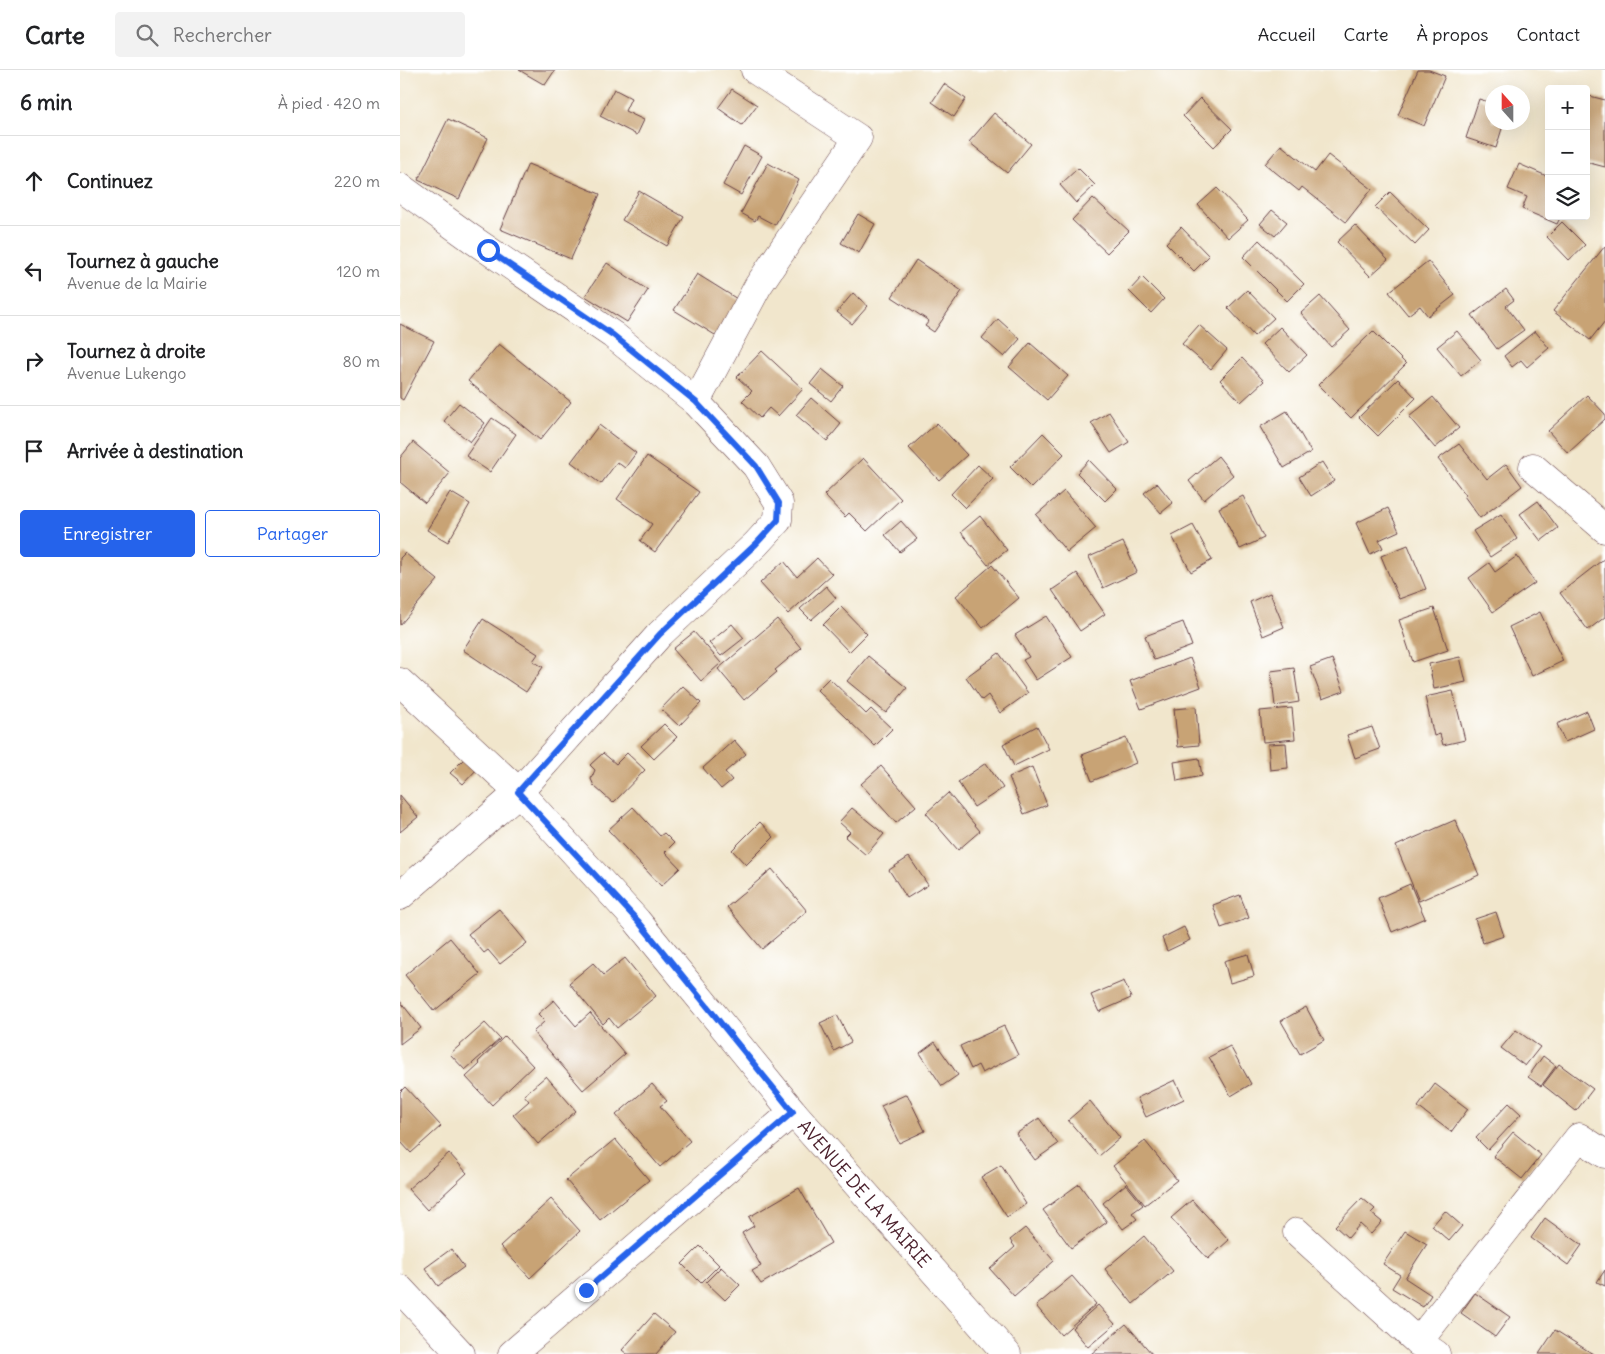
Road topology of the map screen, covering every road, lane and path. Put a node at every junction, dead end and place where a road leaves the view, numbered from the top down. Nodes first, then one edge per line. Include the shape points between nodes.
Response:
1 (755, 70) edge
2 (400, 187) edge
3 (696, 402) junction
4 (1533, 467) dead end
5 (1605, 529) edge
6 (400, 682) edge
7 (518, 792) junction
8 (400, 896) edge
9 (793, 1112) junction
10 (1605, 1154) edge
11 (1297, 1232) dead end
12 (400, 1289) edge
13 (1427, 1348) edge
14 (462, 1354) edge
15 (512, 1354) edge
16 (1006, 1354) edge

1 - 3 street via 858,138 758,286
2 - 3 street via 613,335
3 - 7 street via 756,466 779,503 778,520 660,634
4 - 5 street
6 - 7 street, AVENUE DE LA MAIRIE
7 - 8 street
7 - 9 street, AVENUE DE LA MAIRIE via 638,921
9 - 15 street
9 - 16 street, AVENUE DE LA MAIRIE
10 - 13 street via 1579,1137
11 - 13 street
12 - 14 street

